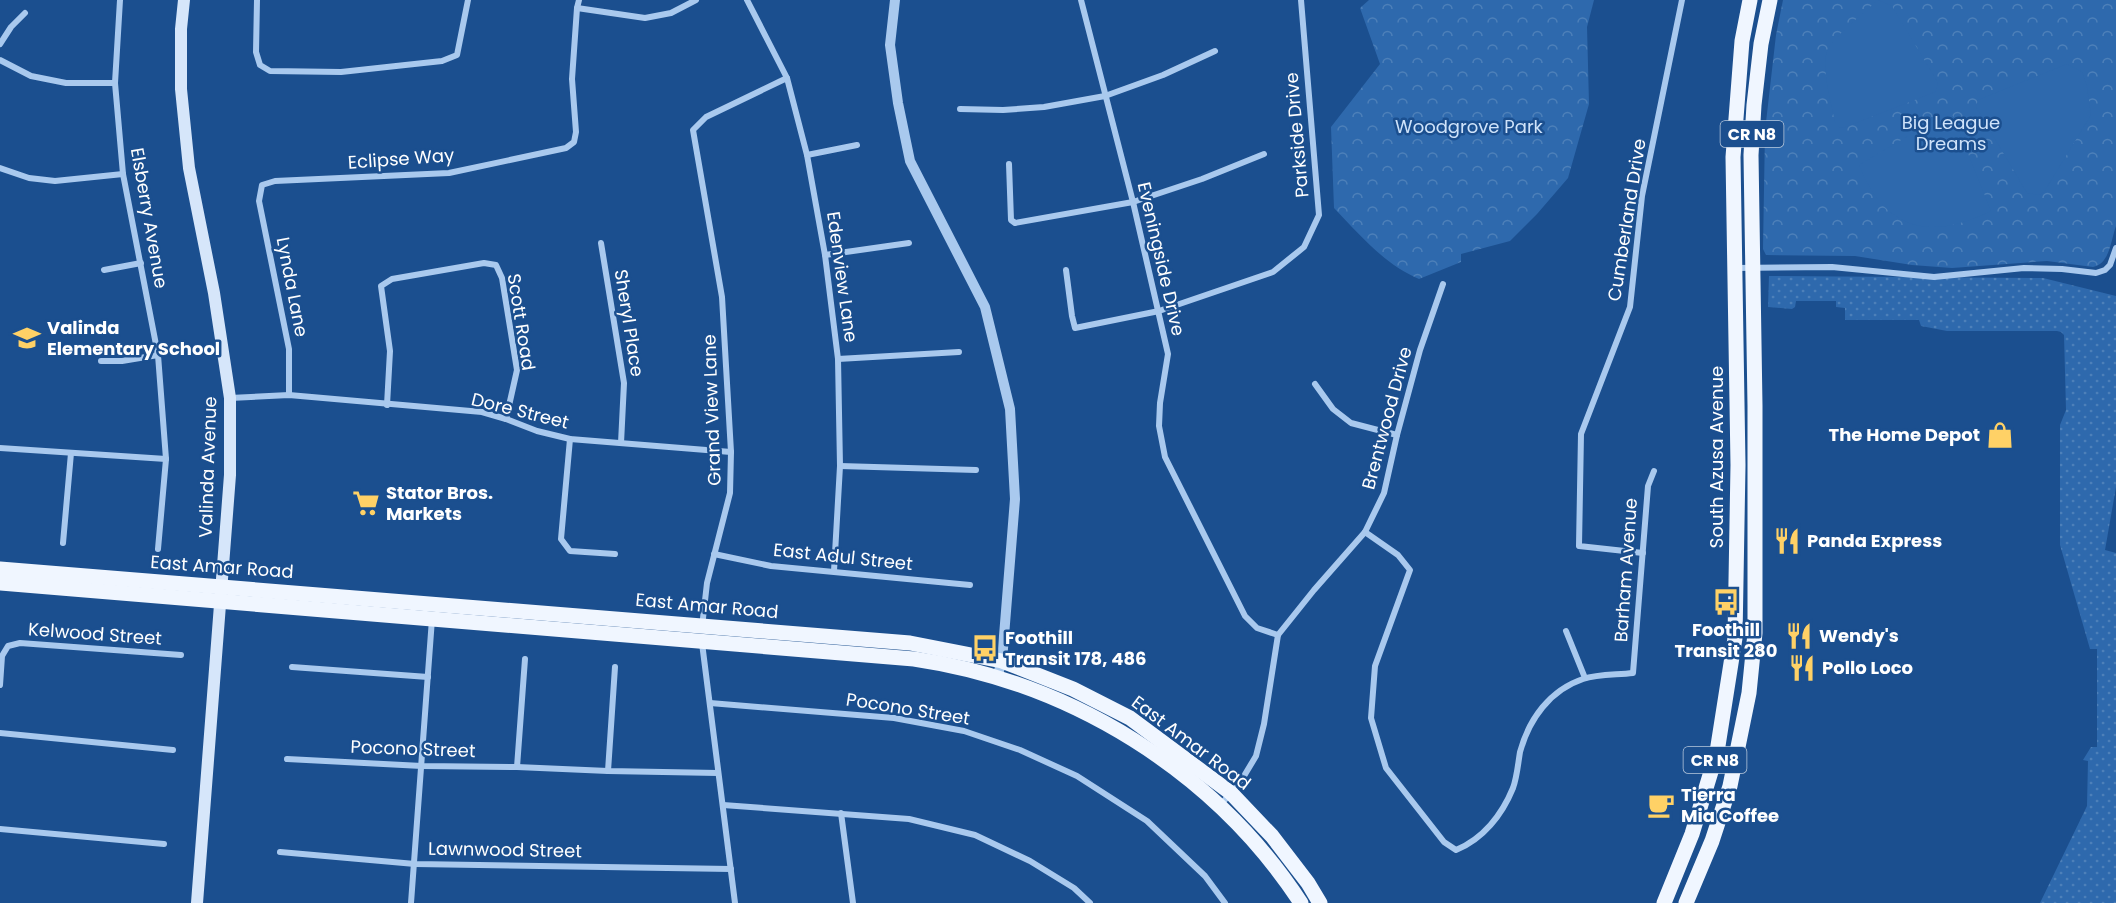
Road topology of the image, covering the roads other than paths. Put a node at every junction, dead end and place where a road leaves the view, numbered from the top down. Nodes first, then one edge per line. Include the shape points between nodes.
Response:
1 (120, 0) edge
2 (184, 0) edge
3 (257, 0) edge
4 (468, 0) edge
5 (579, 0) edge
6 (696, 0) edge
7 (747, 0) edge
8 (895, 0) edge
9 (1081, 0) edge
10 (1301, 0) edge
11 (1682, 0) edge
12 (1750, 0) edge
13 (1770, 0) edge
14 (577, 8) junction
15 (25, 13) dead end
16 (0, 44) edge
17 (1215, 51) dead end
18 (0, 60) edge
19 (787, 78) junction
20 (115, 83) junction
21 (1105, 96) junction
22 (960, 109) dead end
23 (857, 145) dead end
24 (1264, 154) dead end
25 (807, 155) junction
26 (1009, 164) dead end
27 (0, 168) edge
28 (123, 174) junction
29 (262, 185) joint
30 (1133, 202) junction
31 (601, 243) dead end
32 (909, 243) dead end
33 (2116, 248) edge
34 (825, 255) junction
35 (141, 263) junction
36 (1734, 268) junction
37 (1752, 268) junction
38 (104, 270) dead end
39 (1066, 270) dead end
40 (1443, 285) dead end
41 (1159, 311) junction
42 (959, 352) dead end
43 (158, 355) junction
44 (838, 359) junction
45 (101, 361) dead end
46 (1315, 384) dead end
47 (289, 395) junction
48 (230, 398) junction
49 (387, 405) junction
50 (506, 418) junction
51 (1397, 435) junction
52 (570, 440) junction
53 (621, 443) junction
54 (0, 448) edge
55 (731, 452) junction
56 (71, 453) junction
57 (166, 459) junction
58 (840, 466) junction
59 (976, 470) dead end
60 (1654, 471) dead end
61 (1365, 532) junction
62 (63, 543) dead end
63 (158, 549) dead end
64 (1642, 553) junction
65 (615, 554) dead end
66 (714, 554) junction
67 (0, 569) edge
68 (834, 571) junction
69 (0, 583) edge
70 (970, 585) dead end
71 (220, 593) junction
72 (434, 603) junction
73 (432, 619) junction
74 (702, 625) junction
75 (1566, 631) dead end
76 (1278, 635) junction
77 (702, 641) junction
78 (181, 656) dead end
79 (525, 659) dead end
80 (1002, 661) junction
81 (292, 667) dead end
82 (615, 667) dead end
83 (997, 677) junction
84 (428, 678) junction
85 (1585, 678) junction
86 (0, 685) edge
87 (710, 703) junction
88 (0, 733) edge
89 (173, 750) dead end
90 (286, 759) dead end
91 (422, 766) junction
92 (517, 767) junction
93 (608, 771) junction
94 (718, 773) junction
95 (1231, 793) junction
96 (723, 805) junction
97 (1220, 806) junction
98 (841, 813) junction
99 (0, 829) edge
100 (164, 844) dead end
101 (280, 852) dead end
102 (415, 864) junction
103 (731, 869) junction
104 (197, 903) edge
105 (411, 903) edge
106 (735, 903) edge
107 (853, 903) edge
108 (1090, 903) edge
109 (1225, 903) edge
110 (1301, 903) edge
111 (1320, 903) edge
112 (1664, 903) edge
113 (1686, 903) edge

1 - 20 street, Elsberry Avenue
2 - 48 main road, Valinda Avenue via 181,89 189,168
3 - 4 street via 256,52 260,65 270,71 341,72 442,62 457,55
5 - 14 street
6 - 14 street via 671,13 645,18
7 - 19 street, Edenview Lane
8 - 80 street via 890,45 910,161 985,307 1010,408 1014,499
9 - 21 street, Eveningside Drive
10 - 41 street, Parkside Drive via 1319,214 1304,247 1273,272
11 - 64 street, Cumberland Drive via 1642,196 1630,307 1581,434 1579,546
12 - 36 main road, South Azusa Avenue / CR N8 via 1742,41 1734,132
13 - 37 main road, South Azusa Avenue / CR N8 via 1754,105
14 - 29 street, Eclipse Way via 572,78 576,132 574,142 566,148 449,173 275,181
15 - 16 street
17 - 21 street
18 - 20 street via 31,76 66,83
19 - 25 street, Edenview Lane
19 - 55 street, Grand View Lane via 706,117 693,130 722,297
20 - 28 street, Elsberry Avenue
21 - 22 street via 1003,110
21 - 30 street, Eveningside Drive
23 - 25 street
24 - 30 street
25 - 34 street, Edenview Lane
26 - 30 street via 1012,222
27 - 28 street via 29,178 55,181
28 - 35 street, Elsberry Avenue
29 - 47 street, Lynda Lane via 259,201 289,349
30 - 41 street, Eveningside Drive
31 - 53 street, Sheryl Place via 624,383
32 - 34 street
33 - 37 street via 2108,268 2096,273 2024,268 1934,276 1832,267
34 - 44 street, Edenview Lane
35 - 38 street
35 - 43 street, Elsberry Avenue
36 - 37 street
36 - 112 main road, South Azusa Avenue / CR N8 via 1735,638 1717,752 1692,834
37 - 113 main road, South Azusa Avenue / CR N8 via 1755,633 1749,693 1730,786
39 - 41 street, Parkside Drive via 1075,328
40 - 51 street, Brentwood Drive
41 - 76 street, Eveningside Drive via 1168,354 1159,426 1166,457 1245,616 1257,628
42 - 44 street
43 - 45 street
43 - 57 street, Elsberry Avenue
44 - 58 street, Edenview Lane
46 - 51 street via 1332,410 1351,423
47 - 48 street, Dore Street
47 - 49 street, Dore Street
48 - 71 main road, Valinda Avenue via 230,475
49 - 50 street, Dore Street via 482,412
49 - 50 street, Scott Road via 390,351 381,286 392,279 484,263 496,265 502,278 517,370
50 - 52 street, Dore Street via 537,432
51 - 61 street, Brentwood Drive via 1384,493
52 - 53 street, Dore Street
52 - 65 street via 561,539 570,551
53 - 55 street, Dore Street
54 - 56 street
55 - 66 street, Grand View Lane via 730,493
56 - 57 street
56 - 62 street
57 - 63 street, Elsberry Avenue
58 - 59 street
58 - 68 street, Edenview Lane
60 - 64 street, Barham Avenue via 1648,486
61 - 76 street, Brentwood Drive
61 - 85 street via 1398,555 1410,570 1375,666 1371,718 1386,768 1444,842 1456,850 1470,844 1498,818 1513,787 1521,749 1543,705 1563,687
64 - 85 street, Barham Avenue via 1633,673
66 - 68 street, East Adul Street via 771,566
66 - 74 street, Grand View Lane
67 - 71 main road, East Amar Road
68 - 70 street, East Adul Street
69 - 71 main road, East Amar Road
71 - 72 main road, East Amar Road
71 - 73 main road, East Amar Road
71 - 104 main road, Valinda Avenue
72 - 73 street
72 - 74 main road, East Amar Road
73 - 77 main road, East Amar Road
73 - 84 street
74 - 77 street, Grand View Lane
74 - 80 main road, East Amar Road via 910,643
75 - 85 street
76 - 95 street via 1256,756
77 - 83 main road, East Amar Road via 914,659
77 - 87 street, Grand View Lane
78 - 86 street, Kelwood Street via 20,643 8,646 2,656
79 - 92 street
80 - 83 street
80 - 95 main road, East Amar Road via 1073,689 1130,718
81 - 84 street
82 - 93 street
83 - 97 main road, East Amar Road via 1050,696 1117,729 1157,754
84 - 91 street
87 - 94 street, Grand View Lane
87 - 109 street, Pocono Street via 894,718 964,730 1020,750 1077,776 1147,821 1205,876
88 - 89 street
90 - 91 street, Pocono Street
91 - 92 street, Pocono Street
91 - 102 street
92 - 93 street, Pocono Street
93 - 94 street, Pocono Street
94 - 96 street, Grand View Lane
95 - 97 street
95 - 111 main road, East Amar Road via 1272,836
96 - 98 street
96 - 103 street, Grand View Lane
97 - 110 main road, East Amar Road via 1249,836
98 - 107 street
98 - 108 street via 909,819 975,835 1030,861 1074,888
99 - 100 street
101 - 102 street, Lawnwood Street
102 - 103 street, Lawnwood Street
102 - 105 street
103 - 106 street, Grand View Lane

